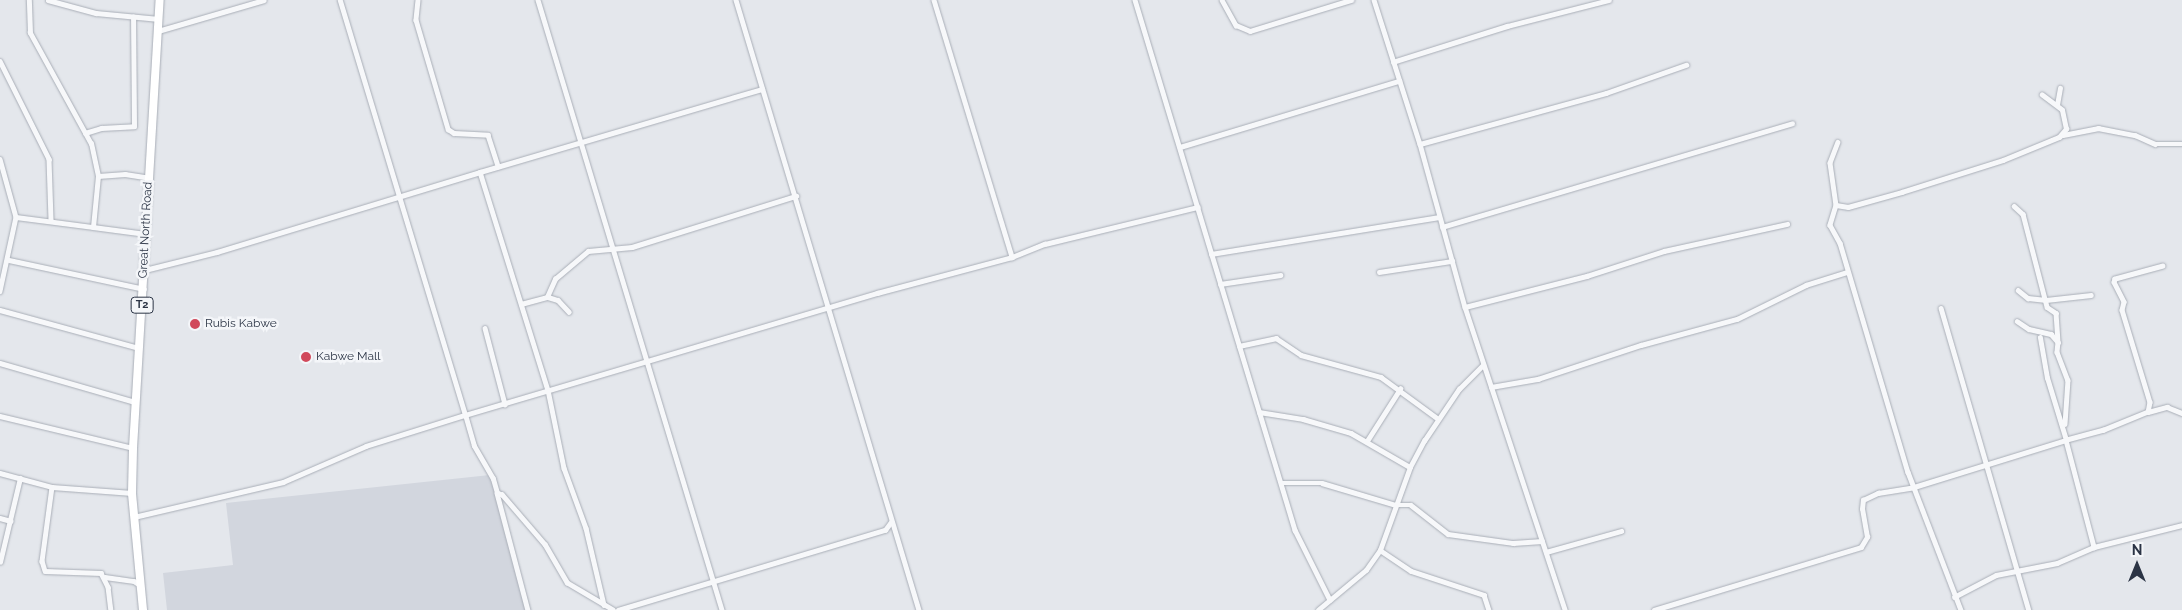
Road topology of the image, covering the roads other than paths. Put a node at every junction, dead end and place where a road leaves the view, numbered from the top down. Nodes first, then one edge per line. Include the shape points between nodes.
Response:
1 (28, 0) edge
2 (48, 0) edge
3 (160, 0) edge
4 (264, 0) edge
5 (340, 0) edge
6 (418, 0) edge
7 (538, 0) edge
8 (736, 0) edge
9 (934, 0) edge
10 (1135, 0) edge
11 (1222, 0) edge
12 (1351, 0) edge
13 (1374, 0) edge
14 (1609, 0) edge
15 (133, 17) junction
16 (159, 19) junction
17 (158, 31) junction
18 (0, 61) edge
19 (1394, 62) junction
20 (1686, 65) dead end
21 (1399, 80) junction
22 (2060, 88) dead end
23 (762, 89) junction
24 (2042, 95) dead end
25 (2057, 104) junction
26 (1792, 124) dead end
27 (85, 134) junction
28 (2063, 135) junction
29 (581, 142) junction
30 (1838, 142) dead end
31 (1420, 144) junction
32 (2182, 144) edge
33 (1180, 147) junction
34 (0, 159) edge
35 (498, 166) junction
36 (480, 172) junction
37 (98, 176) junction
38 (149, 178) junction
39 (796, 196) junction
40 (400, 198) junction
41 (1836, 205) junction
42 (2014, 206) dead end
43 (1198, 207) junction
44 (16, 217) junction
45 (1439, 217) junction
46 (51, 219) junction
47 (1787, 224) dead end
48 (93, 227) junction
49 (1442, 227) junction
50 (146, 234) junction
51 (613, 247) junction
52 (1211, 254) junction
53 (1012, 257) junction
54 (8, 260) junction
55 (1452, 261) junction
56 (2163, 266) dead end
57 (145, 270) junction
58 (1379, 272) dead end
59 (1847, 272) junction
60 (1280, 275) dead end
61 (1220, 284) junction
62 (144, 289) junction
63 (2018, 290) dead end
64 (0, 291) edge
65 (2091, 295) dead end
66 (547, 297) junction
67 (2046, 300) junction
68 (521, 304) junction
69 (1465, 307) junction
70 (1941, 308) dead end
71 (0, 310) edge
72 (828, 310) junction
73 (569, 312) dead end
74 (2018, 321) dead end
75 (485, 328) dead end
76 (2040, 338) dead end
77 (2058, 342) junction
78 (1239, 346) junction
79 (139, 348) junction
80 (645, 362) junction
81 (0, 363) edge
82 (1484, 365) junction
83 (1491, 387) junction
84 (1400, 389) junction
85 (548, 390) junction
86 (135, 402) junction
87 (506, 404) junction
88 (1260, 412) junction
89 (2148, 412) junction
90 (2182, 413) edge
91 (465, 415) junction
92 (0, 416) edge
93 (1437, 418) junction
94 (2065, 428) junction
95 (2066, 440) junction
96 (1367, 441) junction
97 (132, 448) junction
98 (1986, 464) junction
99 (1410, 467) junction
100 (0, 473) edge
101 (20, 478) junction
102 (1281, 483) junction
103 (52, 487) junction
104 (1914, 487) junction
105 (132, 493) junction
106 (497, 493) junction
107 (1396, 505) junction
108 (0, 518) edge
109 (134, 518) junction
110 (11, 522) junction
111 (891, 522) junction
112 (2182, 525) edge
113 (888, 529) junction
114 (1621, 531) dead end
115 (895, 532) junction
116 (1542, 541) junction
117 (2094, 547) junction
118 (1380, 550) junction
119 (1546, 552) junction
120 (0, 562) edge
121 (2019, 570) junction
122 (105, 577) junction
123 (713, 581) junction
124 (140, 586) junction
125 (1954, 597) junction
126 (1330, 600) junction
127 (604, 605) junction
128 (110, 610) edge
129 (143, 610) edge
130 (528, 610) edge
131 (613, 610) edge
132 (618, 610) edge
133 (722, 610) edge
134 (919, 610) edge
135 (1318, 610) edge
136 (1489, 610) edge
137 (1565, 610) edge
138 (1654, 610) edge
139 (1960, 610) edge
140 (2029, 610) edge

1 - 27 street via 30,33
2 - 15 street via 96,13
3 - 16 highway, Great North Road / T2
4 - 17 street
5 - 40 street
6 - 35 street via 416,20 448,129 454,134 488,134
7 - 29 street
8 - 23 street
9 - 53 street
10 - 33 street
11 - 12 street via 1236,25 1250,31
13 - 19 street
14 - 19 street via 1506,26
15 - 16 street
15 - 27 street via 134,126 101,128
16 - 17 highway, Great North Road / T2
17 - 38 highway, Great North Road / T2
18 - 46 street via 49,158
19 - 21 street
20 - 31 street via 1606,93
21 - 31 street
21 - 33 street
22 - 25 street
23 - 29 street
23 - 39 street
24 - 25 street
25 - 28 street via 2066,123
26 - 49 street
27 - 37 street via 91,144
28 - 32 street via 2098,128 2135,135 2155,144
28 - 41 street via 2003,160 1902,192 1848,207
29 - 35 street
29 - 51 street
30 - 41 street via 1830,163
31 - 45 street
33 - 43 street
34 - 44 street
35 - 36 street
36 - 40 street
36 - 68 street
37 - 38 street via 125,174
37 - 48 street
38 - 50 highway, Great North Road / T2
39 - 51 street via 632,247
39 - 72 street
40 - 57 street
40 - 91 street
41 - 59 street via 1830,225 1840,243
42 - 67 street via 2023,214
43 - 52 street
43 - 53 street via 1045,244
44 - 46 street
44 - 54 street
45 - 49 street
45 - 52 street
46 - 48 street
47 - 69 street via 1664,251 1587,276
48 - 50 street
49 - 55 street
50 - 57 highway, Great North Road / T2
51 - 66 street via 578,256 555,279
51 - 80 street
52 - 61 street
53 - 72 street via 877,293
54 - 62 street
54 - 64 street
55 - 58 street
55 - 69 street
56 - 89 street via 2114,279 2124,302 2122,310 2150,402
57 - 62 highway, Great North Road / T2
59 - 83 street via 1806,286 1737,319 1641,345 1538,379
59 - 104 street
60 - 61 street
61 - 78 street
62 - 79 highway, Great North Road / T2
63 - 67 street via 2028,298
65 - 67 street
66 - 68 street
66 - 73 street via 558,300
67 - 77 street via 2047,307 2056,313
68 - 85 street
69 - 82 street
70 - 98 street
71 - 79 street
72 - 80 street
72 - 111 street
74 - 77 street via 2029,329 2051,334
75 - 87 street
76 - 94 street via 2047,378
77 - 94 street via 2057,352 2068,380
78 - 84 street via 1275,337 1301,355 1373,374
78 - 88 street
79 - 86 highway, Great North Road / T2
80 - 85 street
80 - 123 street
81 - 86 street
82 - 83 street
82 - 93 street via 1458,389
83 - 116 street
84 - 93 street via 1410,401
84 - 96 street
85 - 87 street
85 - 127 street via 564,468 586,528
86 - 97 highway, Great North Road / T2
87 - 91 street
88 - 96 street via 1303,419
88 - 102 street
89 - 90 street via 2167,407
89 - 95 street via 2104,430
91 - 106 street via 474,446 493,479
91 - 109 street via 366,446 282,482
92 - 97 street
93 - 99 street
94 - 95 street
95 - 98 street
95 - 117 street
96 - 99 street
97 - 105 highway, Great North Road / T2
98 - 104 street
98 - 121 street
99 - 107 street
100 - 101 street
101 - 103 street
101 - 110 street
102 - 107 street via 1322,482
102 - 126 street via 1300,542
103 - 105 street
103 - 122 street via 42,561 45,571 92,572
104 - 125 street
104 - 138 street via 1878,493 1864,500 1866,543 1861,547
105 - 109 highway, Great North Road / T2
106 - 127 street via 545,545 567,583
106 - 130 street
107 - 116 street via 1404,503 1418,509 1448,534 1513,543
107 - 118 street
108 - 110 street
109 - 124 highway, Great North Road / T2
110 - 120 street
111 - 113 street
111 - 115 street
112 - 117 street
113 - 115 street
113 - 123 street
114 - 119 street
115 - 134 street
116 - 119 street
117 - 121 street via 2057,563
118 - 126 street via 1366,570
118 - 136 street via 1411,571 1484,595
119 - 137 street
121 - 125 street via 1996,576
121 - 140 street
122 - 124 street via 134,581
122 - 128 street
123 - 132 street
123 - 133 street
124 - 129 highway, Great North Road / T2
125 - 139 street
126 - 135 street
127 - 131 street

